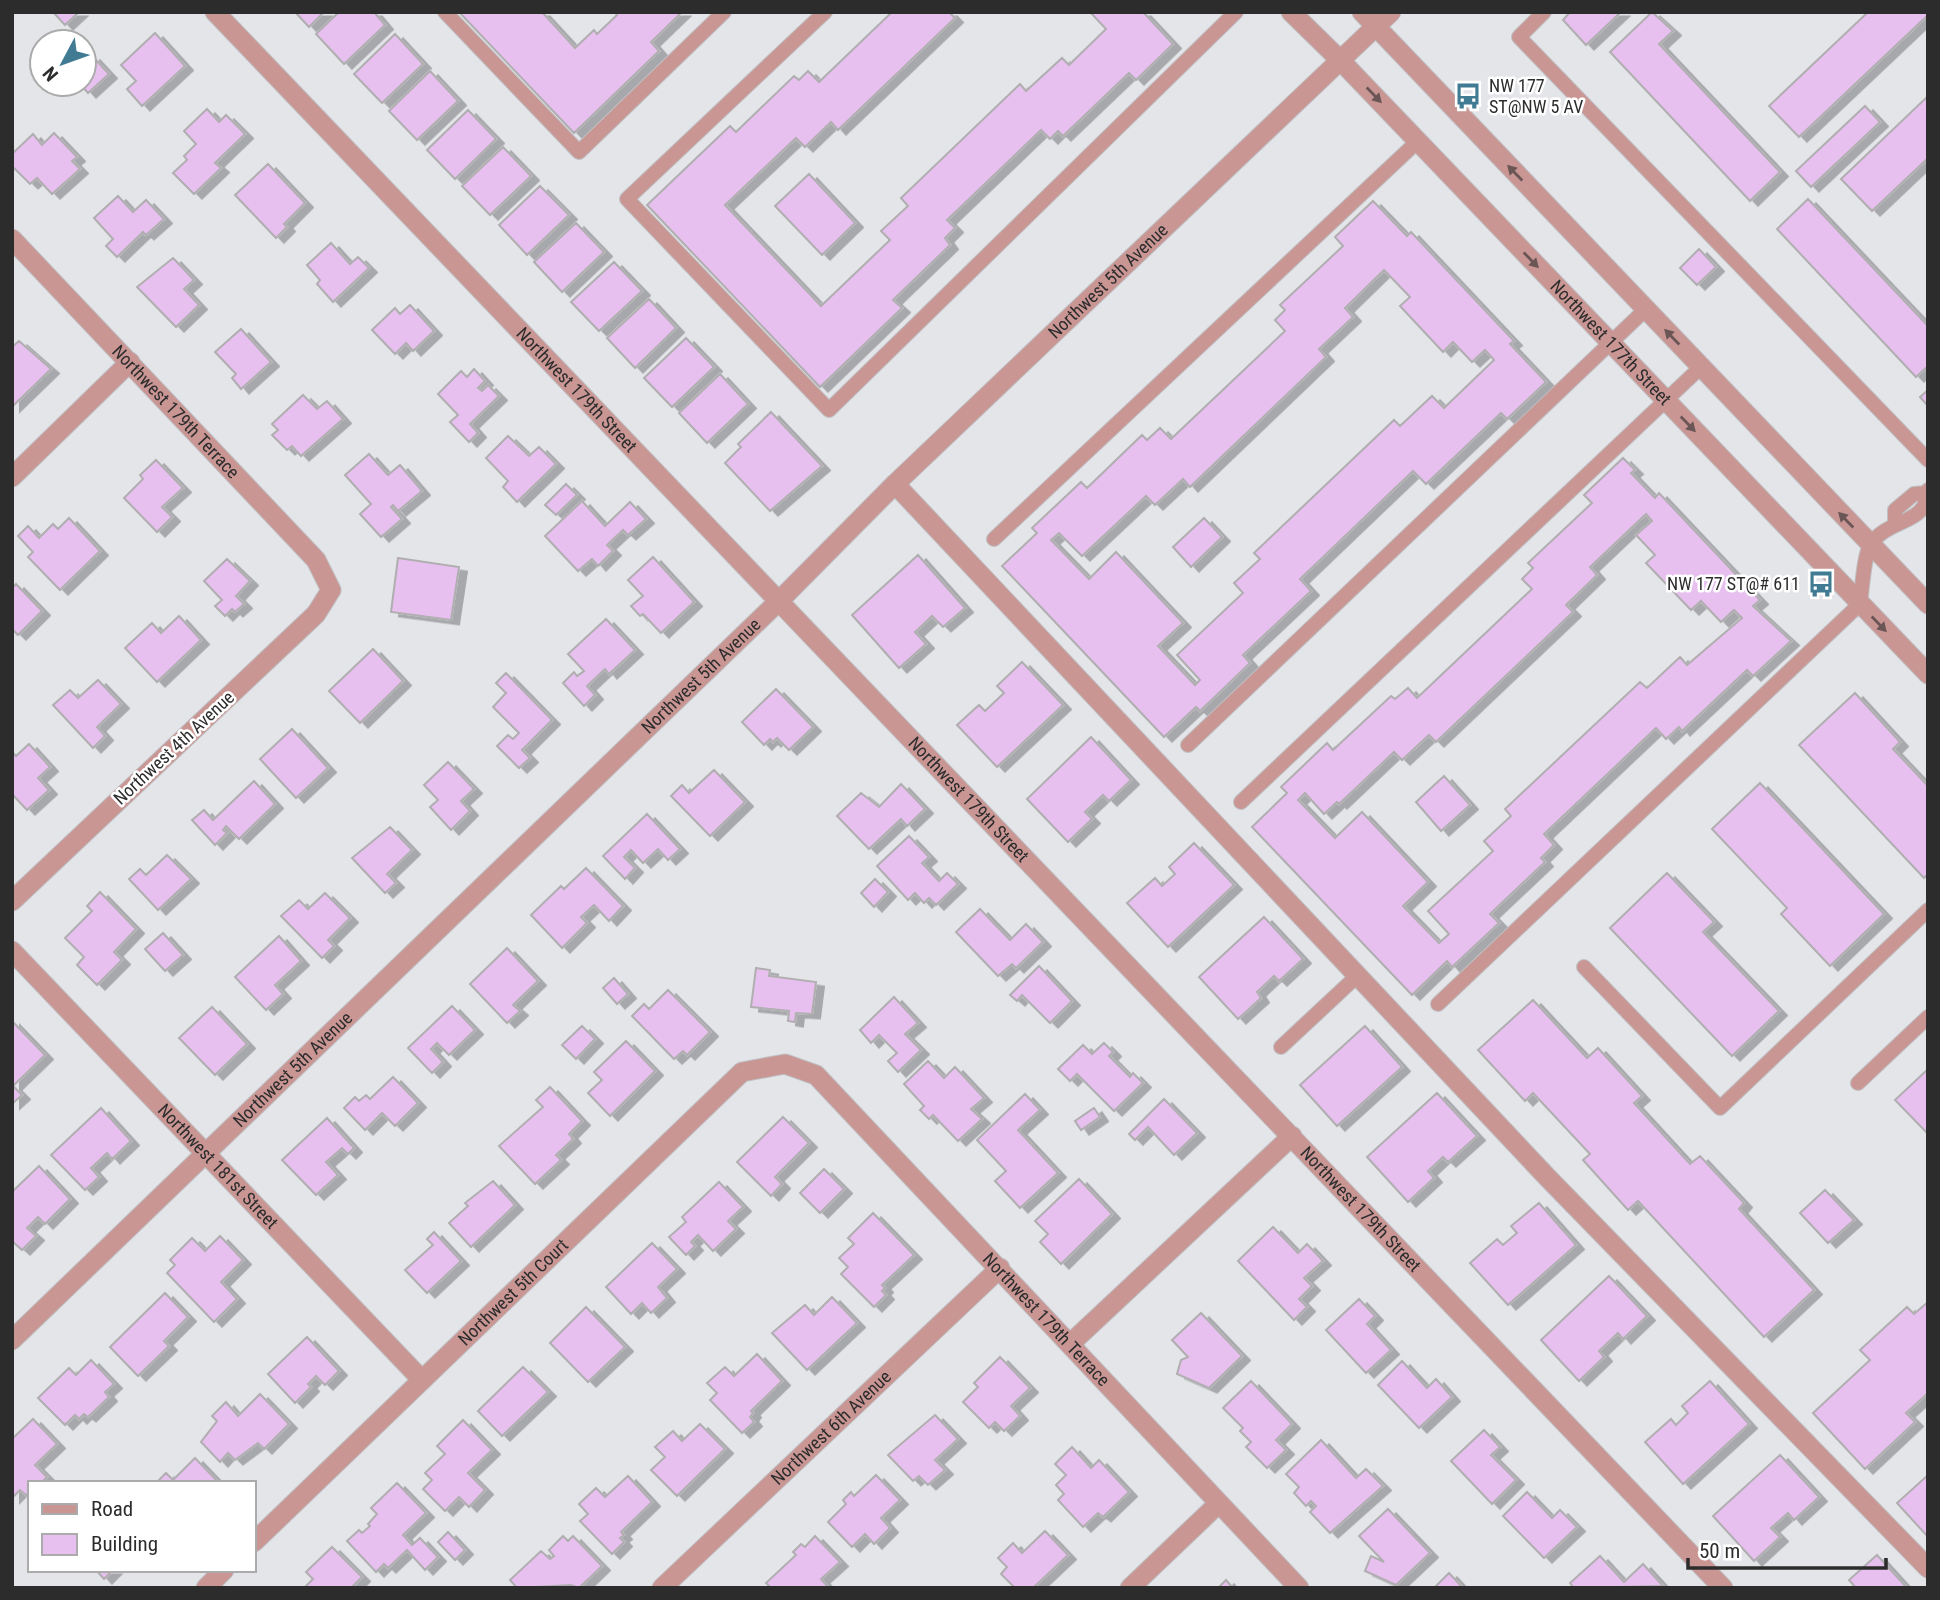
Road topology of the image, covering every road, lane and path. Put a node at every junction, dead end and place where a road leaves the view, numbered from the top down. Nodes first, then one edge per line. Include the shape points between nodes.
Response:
1 (215, 12) edge
2 (445, 12) edge
3 (724, 12) edge
4 (825, 12) edge
5 (1236, 12) edge
6 (1291, 12) edge
7 (1391, 12) edge
8 (1544, 12) edge
9 (1369, 19) edge
10 (1340, 60) junction
11 (1418, 141) junction
12 (12, 239) edge
13 (1645, 310) junction
14 (1611, 343) junction
15 (130, 362) junction
16 (1700, 367) junction
17 (1666, 400) junction
18 (1928, 460) edge
19 (12, 477) edge
20 (895, 484) junction
21 (1927, 491) edge
22 (994, 539) dead end
23 (1869, 545) junction
24 (331, 590) joint
25 (780, 600) junction
26 (1860, 604) junction
27 (1928, 604) edge
28 (1928, 674) edge
29 (1188, 745) dead end
30 (1241, 802) dead end
31 (12, 901) edge
32 (1928, 910) edge
33 (12, 951) edge
34 (1584, 967) dead end
35 (1357, 975) junction
36 (1438, 1004) dead end
37 (1928, 1017) edge
38 (1281, 1047) dead end
39 (785, 1064) joint
40 (1858, 1083) dead end
41 (1292, 1136) junction
42 (206, 1155) junction
43 (999, 1268) junction
44 (12, 1340) edge
45 (1070, 1344) junction
46 (422, 1380) junction
47 (1218, 1504) junction
48 (256, 1540) edge
49 (1928, 1568) edge
50 (222, 1572) edge
51 (206, 1588) edge
52 (662, 1588) edge
53 (1130, 1588) edge
54 (1299, 1588) edge
55 (1723, 1588) edge

1 - 25 street, Northwest 179th Street
2 - 3 lane via 579,152
4 - 5 lane via 627,199 829,410
6 - 10 street, Northwest 177th Street
7 - 9 street, Northwest 5th Avenue
8 - 18 lane via 1519,37
9 - 10 street, Northwest 5th Avenue
13 -> 9 street
10 -> 11 street, Northwest 177th Street
10 - 20 street, Northwest 5th Avenue
11 -> 14 street, Northwest 177th Street
11 - 22 lane
12 - 15 street, Northwest 179th Terrace
13 - 14 lane
16 -> 13 street
14 - 17 street, Northwest 177th Street
14 - 29 lane
15 - 19 street
15 - 24 street, Northwest 179th Terrace via 316,559
16 - 17 lane
23 -> 16 street
17 -> 26 street, Northwest 177th Street
17 - 30 lane
20 - 25 street, Northwest 5th Avenue
20 - 35 street
21 - 23 lane via 1924,505 1915,514 1907,521 1895,522
23 - 26 lane
23 - 27 street
24 - 31 street, Northwest 4th Avenue via 316,614
25 - 41 street, Northwest 179th Street
25 - 42 street, Northwest 5th Avenue
26 -> 28 street, Northwest 177th Street
26 - 36 lane
32 - 34 lane via 1720,1108
33 - 42 street, Northwest 181st Street
35 - 38 lane
35 - 49 street
37 - 40 lane
39 - 43 street, Northwest 179th Terrace via 816,1075
39 - 46 street, Northwest 5th Court via 742,1072
41 - 45 street
41 - 55 street, Northwest 179th Street
42 - 44 street, Northwest 5th Avenue
42 - 46 street, Northwest 181st Street
43 - 45 street, Northwest 179th Terrace
43 - 52 street, Northwest 6th Avenue
45 - 47 street, Northwest 179th Terrace
46 - 48 street, Northwest 5th Court
47 - 53 street
47 - 54 street, Northwest 179th Terrace
50 - 51 street

